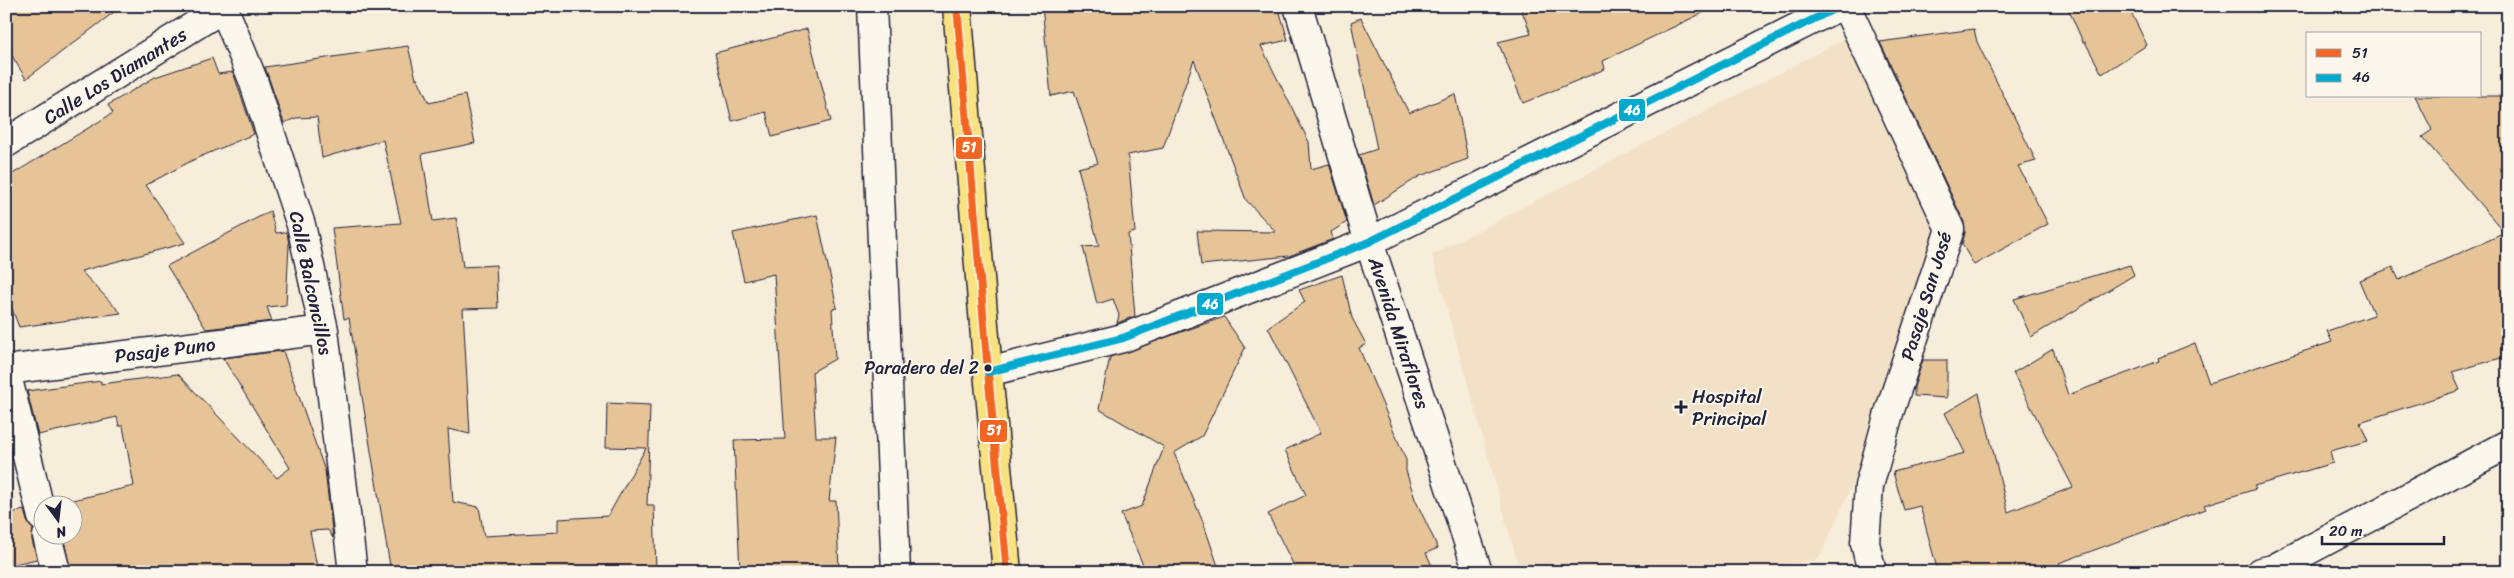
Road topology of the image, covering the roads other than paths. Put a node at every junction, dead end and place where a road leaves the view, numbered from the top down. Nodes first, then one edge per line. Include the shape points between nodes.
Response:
1 (872, 6) edge
2 (957, 6) edge
3 (1298, 6) edge
4 (1840, 6) edge
5 (1846, 6) edge
6 (223, 7) edge
7 (6, 143) edge
8 (1369, 242) junction
9 (324, 330) junction
10 (6, 371) edge
11 (988, 372) junction
12 (2508, 444) edge
13 (37, 496) edge
14 (50, 546) edge
15 (2269, 571) edge
16 (56, 572) edge
17 (352, 572) edge
18 (896, 572) edge
19 (1007, 572) edge
20 (1478, 572) edge
21 (1872, 572) edge

1 - 18 street
2 - 11 highway
3 - 8 street, Avenida Miraflores
4 - 8 street
5 - 21 street, Pasaje San José via 1950,229 1868,486 1865,543
6 - 7 street, Calle Los Diamantes
6 - 9 street, Calle Balconcillos via 253,80 302,225
8 - 11 street via 1123,338
8 - 20 street, Avenida Miraflores
9 - 10 street, Pasaje Puno
9 - 17 street, Calle Balconcillos
10 - 13 street
11 - 19 highway
12 - 15 street
14 - 16 street

